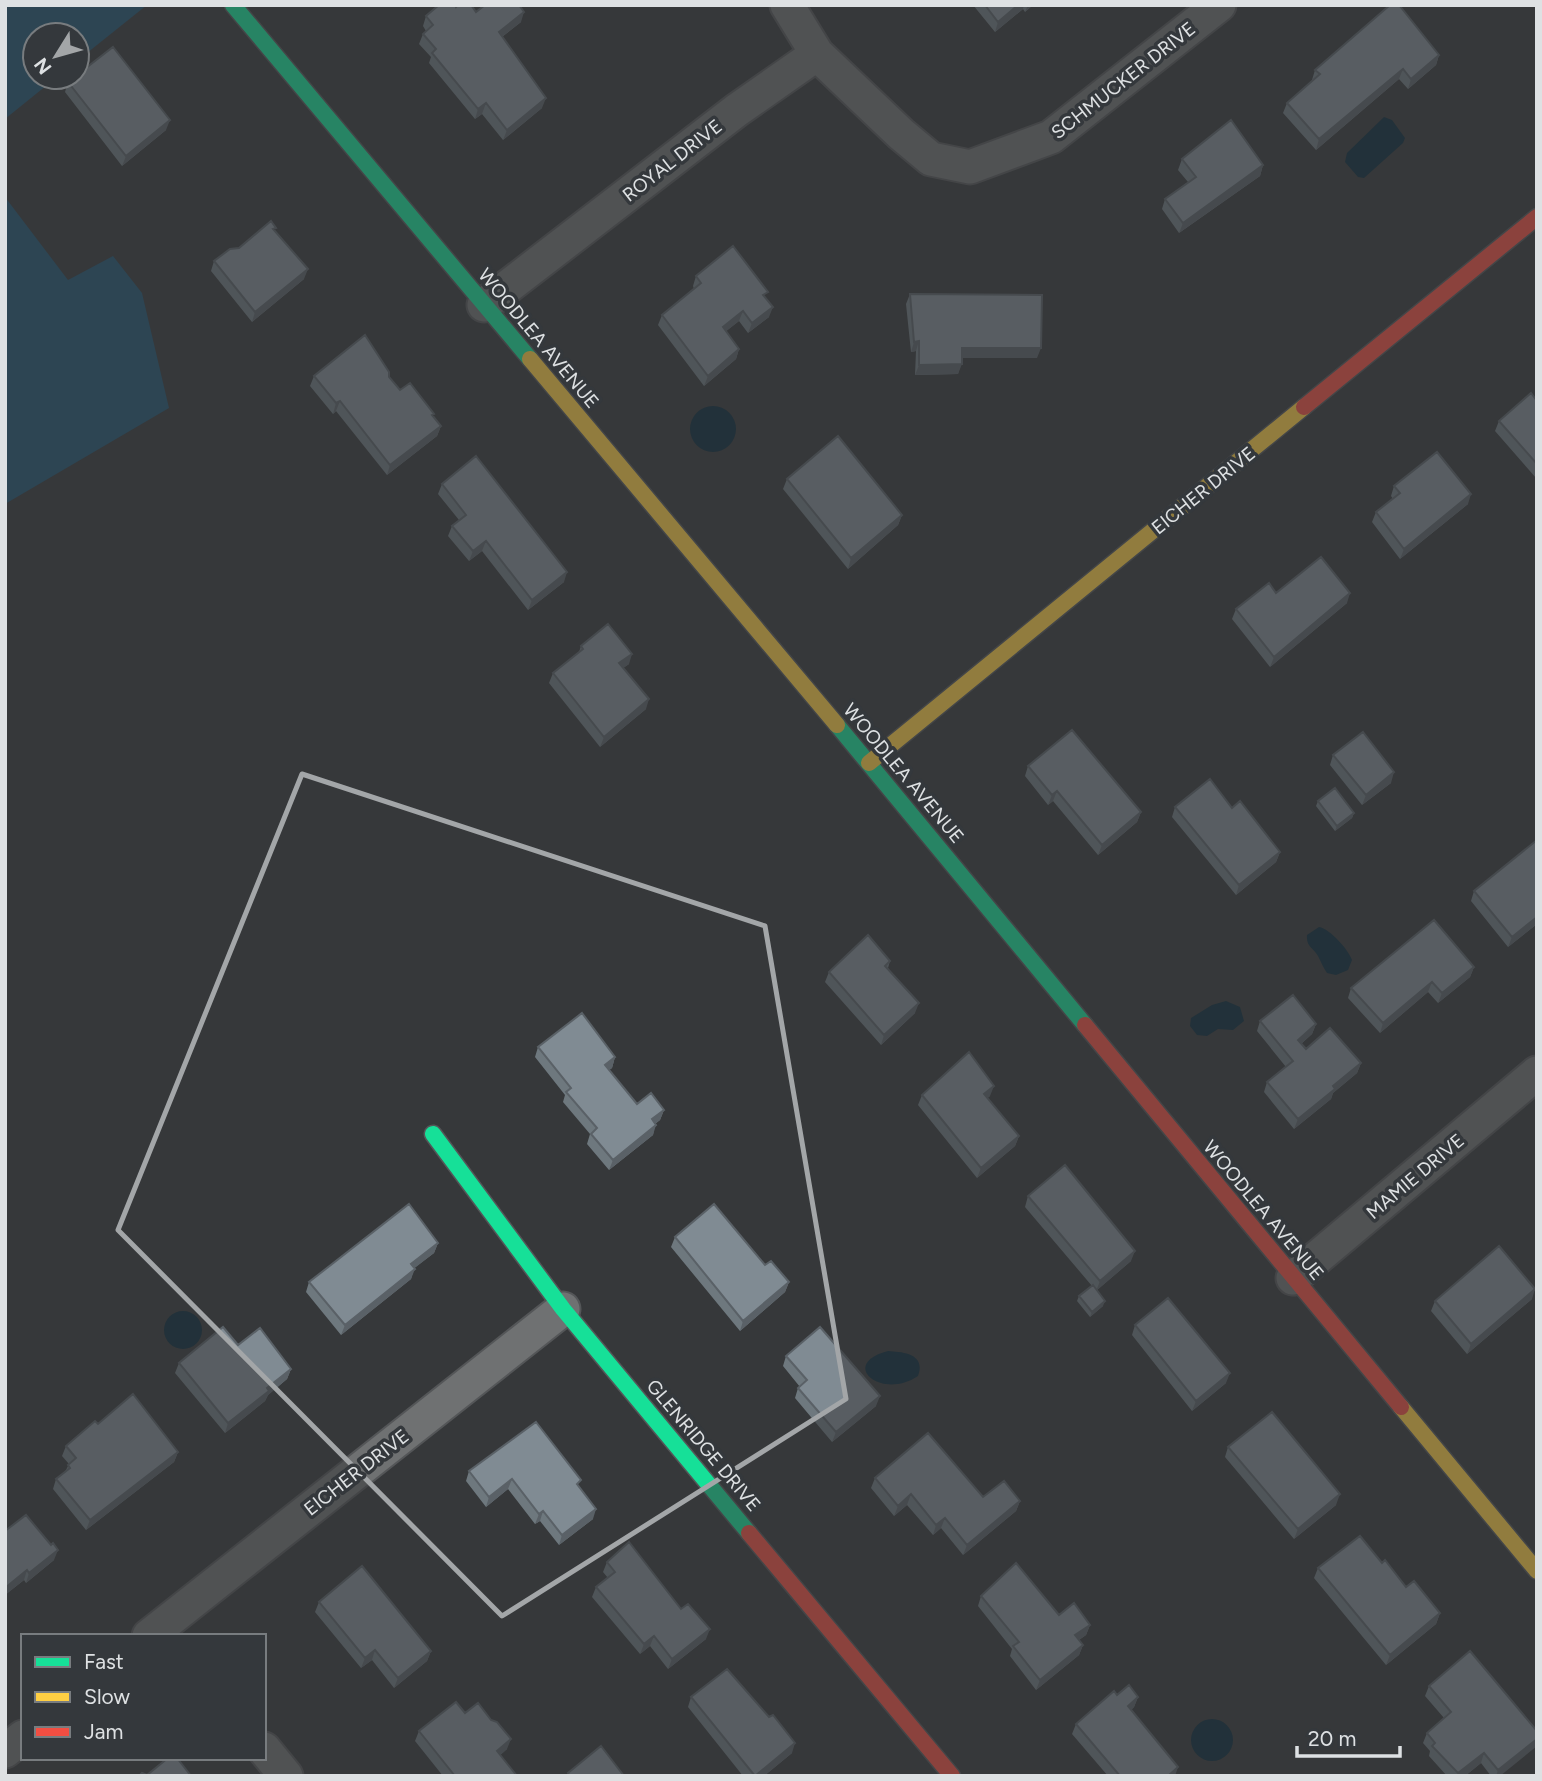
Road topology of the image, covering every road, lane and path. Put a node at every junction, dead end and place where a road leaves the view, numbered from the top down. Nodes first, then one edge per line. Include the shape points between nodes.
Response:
1 (233, 5) edge
2 (787, 5) edge
3 (1219, 5) edge
4 (817, 54) junction
5 (1537, 217) edge
6 (484, 305) junction
7 (869, 763) junction
8 (1537, 1073) edge
9 (433, 1135) dead end
10 (1293, 1278) junction
11 (563, 1309) junction
12 (1537, 1571) edge
13 (161, 1632) edge
14 (21, 1739) edge
15 (5, 1751) edge
16 (266, 1751) edge
17 (286, 1776) edge
18 (952, 1776) edge

1 - 6 street, WOODLEA AVENUE
2 - 4 street
3 - 4 street, SCHMUCKER DRIVE via 1051,137 970,167 931,159
4 - 6 street, ROYAL DRIVE
5 - 7 street, EICHER DRIVE
6 - 7 street, WOODLEA AVENUE
7 - 10 street, WOODLEA AVENUE
8 - 10 street, MAMIE DRIVE
9 - 11 street, GLENRIDGE DRIVE
10 - 12 street, WOODLEA AVENUE
11 - 13 street, EICHER DRIVE
11 - 18 street, GLENRIDGE DRIVE
14 - 15 street
16 - 17 street

